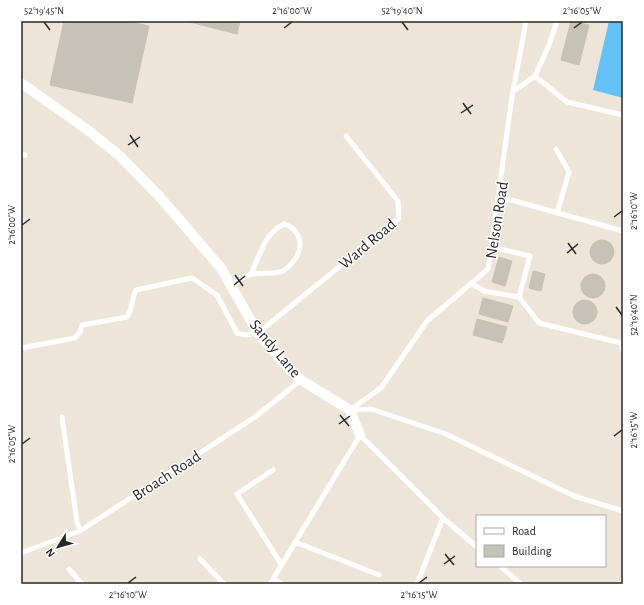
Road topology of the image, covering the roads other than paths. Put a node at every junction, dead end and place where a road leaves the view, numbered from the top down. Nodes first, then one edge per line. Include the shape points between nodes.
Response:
1 (526, 21) edge
2 (556, 21) edge
3 (535, 76) junction
4 (21, 83) edge
5 (514, 91) junction
6 (623, 115) edge
7 (346, 136) dead end
8 (556, 149) dead end
9 (500, 197) junction
10 (557, 213) junction
11 (623, 231) edge
12 (492, 247) junction
13 (251, 274) junction
14 (472, 284) junction
15 (232, 286) junction
16 (519, 296) junction
17 (258, 333) junction
18 (21, 348) edge
19 (623, 351) edge
20 (301, 380) junction
21 (350, 410) junction
22 (62, 418) dead end
23 (360, 435) junction
24 (273, 470) dead end
25 (623, 512) edge
26 (442, 518) junction
27 (80, 531) junction
28 (295, 542) junction
29 (476, 546) edge
30 (21, 553) edge
31 (200, 559) dead end
32 (281, 564) junction
33 (501, 567) edge
34 (69, 569) dead end
35 (379, 574) dead end
36 (271, 581) edge
37 (82, 584) edge
38 (224, 584) edge
39 (282, 584) edge
40 (417, 584) edge
41 (521, 584) edge

1 - 5 lane, Nelson Road
2 - 3 lane via 549,45
3 - 5 lane
3 - 6 lane via 567,102
4 - 15 street, Sandy Lane via 120,156 160,197 216,262
5 - 9 lane, Nelson Road
7 - 17 lane, Ward Road via 398,201 399,218
8 - 10 lane via 570,172
9 - 10 lane
9 - 12 lane, Nelson Road
10 - 11 lane
12 - 14 lane, Nelson Road via 488,270
12 - 16 lane via 530,256
13 - 13 lane via 284,271 296,259 301,245 299,234 291,226 278,226 269,236
13 - 15 lane
14 - 16 lane via 484,291
14 - 21 lane, Nelson Road via 427,321 381,388
15 - 17 street, Sandy Lane
16 - 19 lane via 539,323 622,343
17 - 18 lane via 237,333 217,295 192,278 136,290 131,300 132,310 127,317 82,325 75,338
17 - 20 street, Sandy Lane
20 - 21 street, Sandy Lane
20 - 27 lane, Broach Road via 256,417
21 - 23 street
21 - 25 lane via 370,409 446,434 574,496
22 - 27 lane
23 - 26 lane
23 - 28 lane
24 - 32 lane via 236,494
26 - 29 lane
26 - 40 lane
27 - 30 lane, Broach Road
28 - 32 lane
28 - 35 lane
31 - 38 lane
32 - 36 lane
33 - 41 lane
34 - 37 lane
36 - 39 lane

